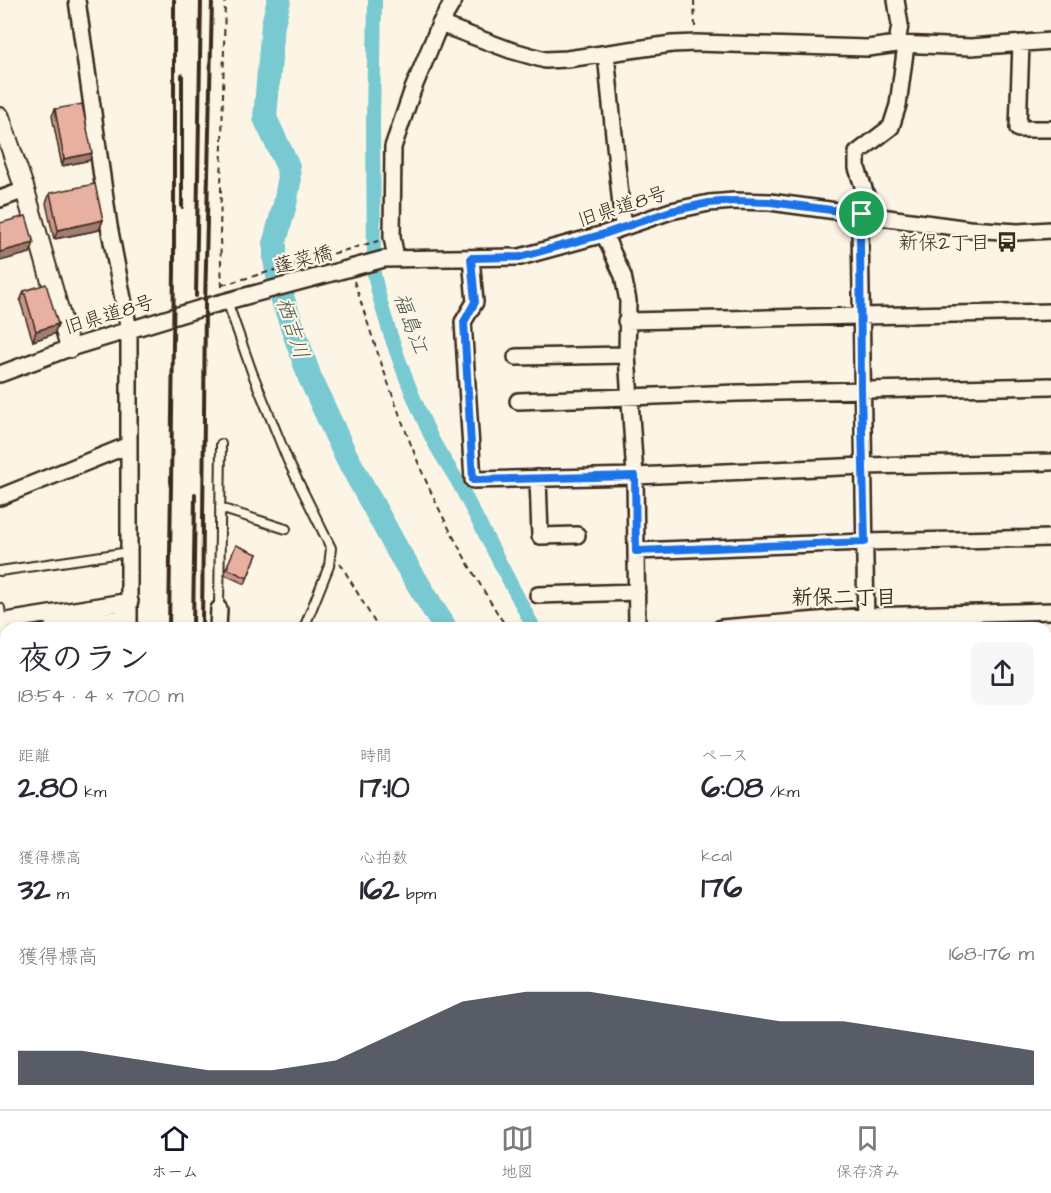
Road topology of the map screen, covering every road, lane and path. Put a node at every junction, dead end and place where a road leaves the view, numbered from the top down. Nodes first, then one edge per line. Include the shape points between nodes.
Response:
1 (77, 0) edge
2 (225, 0) edge
3 (454, 0) edge
4 (694, 0) edge
5 (896, 0) edge
6 (440, 24) junction
7 (1051, 41) edge
8 (696, 43) junction
9 (1021, 43) junction
10 (902, 44) junction
11 (606, 54) junction
12 (0, 117) edge
13 (1051, 129) edge
14 (25, 190) junction
15 (0, 199) edge
16 (862, 214) junction
17 (623, 226) junction
18 (1051, 230) edge
19 (604, 234) junction
20 (384, 239) dead end
21 (471, 258) junction
22 (390, 259) junction
23 (349, 268) junction
24 (222, 285) junction
25 (228, 301) junction
26 (1051, 312) edge
27 (860, 316) junction
28 (626, 321) junction
29 (129, 330) junction
30 (70, 348) junction
31 (627, 355) junction
32 (516, 357) dead end
33 (0, 374) edge
34 (1051, 386) edge
35 (861, 390) junction
36 (630, 397) junction
37 (518, 401) dead end
38 (221, 444) dead end
39 (129, 445) junction
40 (1051, 462) edge
41 (864, 466) junction
42 (635, 476) junction
43 (538, 478) junction
44 (0, 497) edge
45 (219, 508) junction
46 (286, 529) dead end
47 (577, 535) dead end
48 (1051, 538) edge
49 (865, 542) junction
50 (331, 548) junction
51 (636, 551) junction
52 (129, 552) junction
53 (0, 571) edge
54 (637, 592) junction
55 (538, 595) dead end
56 (219, 609) joint
57 (1051, 611) edge
58 (129, 616) edge
59 (44, 622) edge
60 (90, 622) edge
61 (220, 622) edge
62 (306, 622) edge
63 (374, 622) edge
64 (503, 622) edge
65 (638, 622) edge
66 (866, 622) edge

1 - 29 street via 109,226
2 - 24 path
3 - 6 street
4 - 8 path
5 - 10 street
6 - 11 street via 545,60
6 - 22 street via 393,147
7 - 9 street
8 - 10 street via 868,48
8 - 11 street
9 - 10 street via 971,47
9 - 13 street via 1018,129
10 - 16 street via 898,105 891,127 857,153 857,168 867,198
11 - 17 street
12 - 14 street
14 - 15 street
14 - 30 street
16 - 17 street, 旧県道8号 via 734,201 671,211
16 - 18 street, 旧県道8号 via 969,229
16 - 27 street
17 - 19 street, 旧県道8号
19 - 21 street, 旧県道8号 via 520,257
19 - 28 street via 623,276 628,301
20 - 24 path
21 - 22 street, 旧県道8号
21 - 43 street via 475,302 464,322 473,480
22 - 23 street, 蓬菜橋
23 - 25 street, 蓬菜橋
23 - 64 path via 421,470
24 - 25 path
25 - 29 street, 旧県道8号
25 - 50 lane via 288,461
26 - 27 street
27 - 28 street
27 - 35 street
28 - 31 street
29 - 30 street, 旧県道8号
29 - 39 street
30 - 33 street, 旧県道8号
31 - 32 street
31 - 36 street
34 - 35 street
35 - 36 street
35 - 41 street
36 - 37 street
36 - 42 street
38 - 45 lane
39 - 44 street
39 - 52 street
40 - 41 street
41 - 42 street
41 - 49 street
42 - 43 street
42 - 51 street
43 - 47 street via 540,536
45 - 46 lane
45 - 56 lane
48 - 49 street
49 - 51 street
49 - 66 street
50 - 62 lane via 329,566
50 - 63 path
51 - 54 street
52 - 53 lane
52 - 58 street
54 - 55 street
54 - 65 street
56 - 61 street
57 - 66 street
58 - 59 street
58 - 60 street

